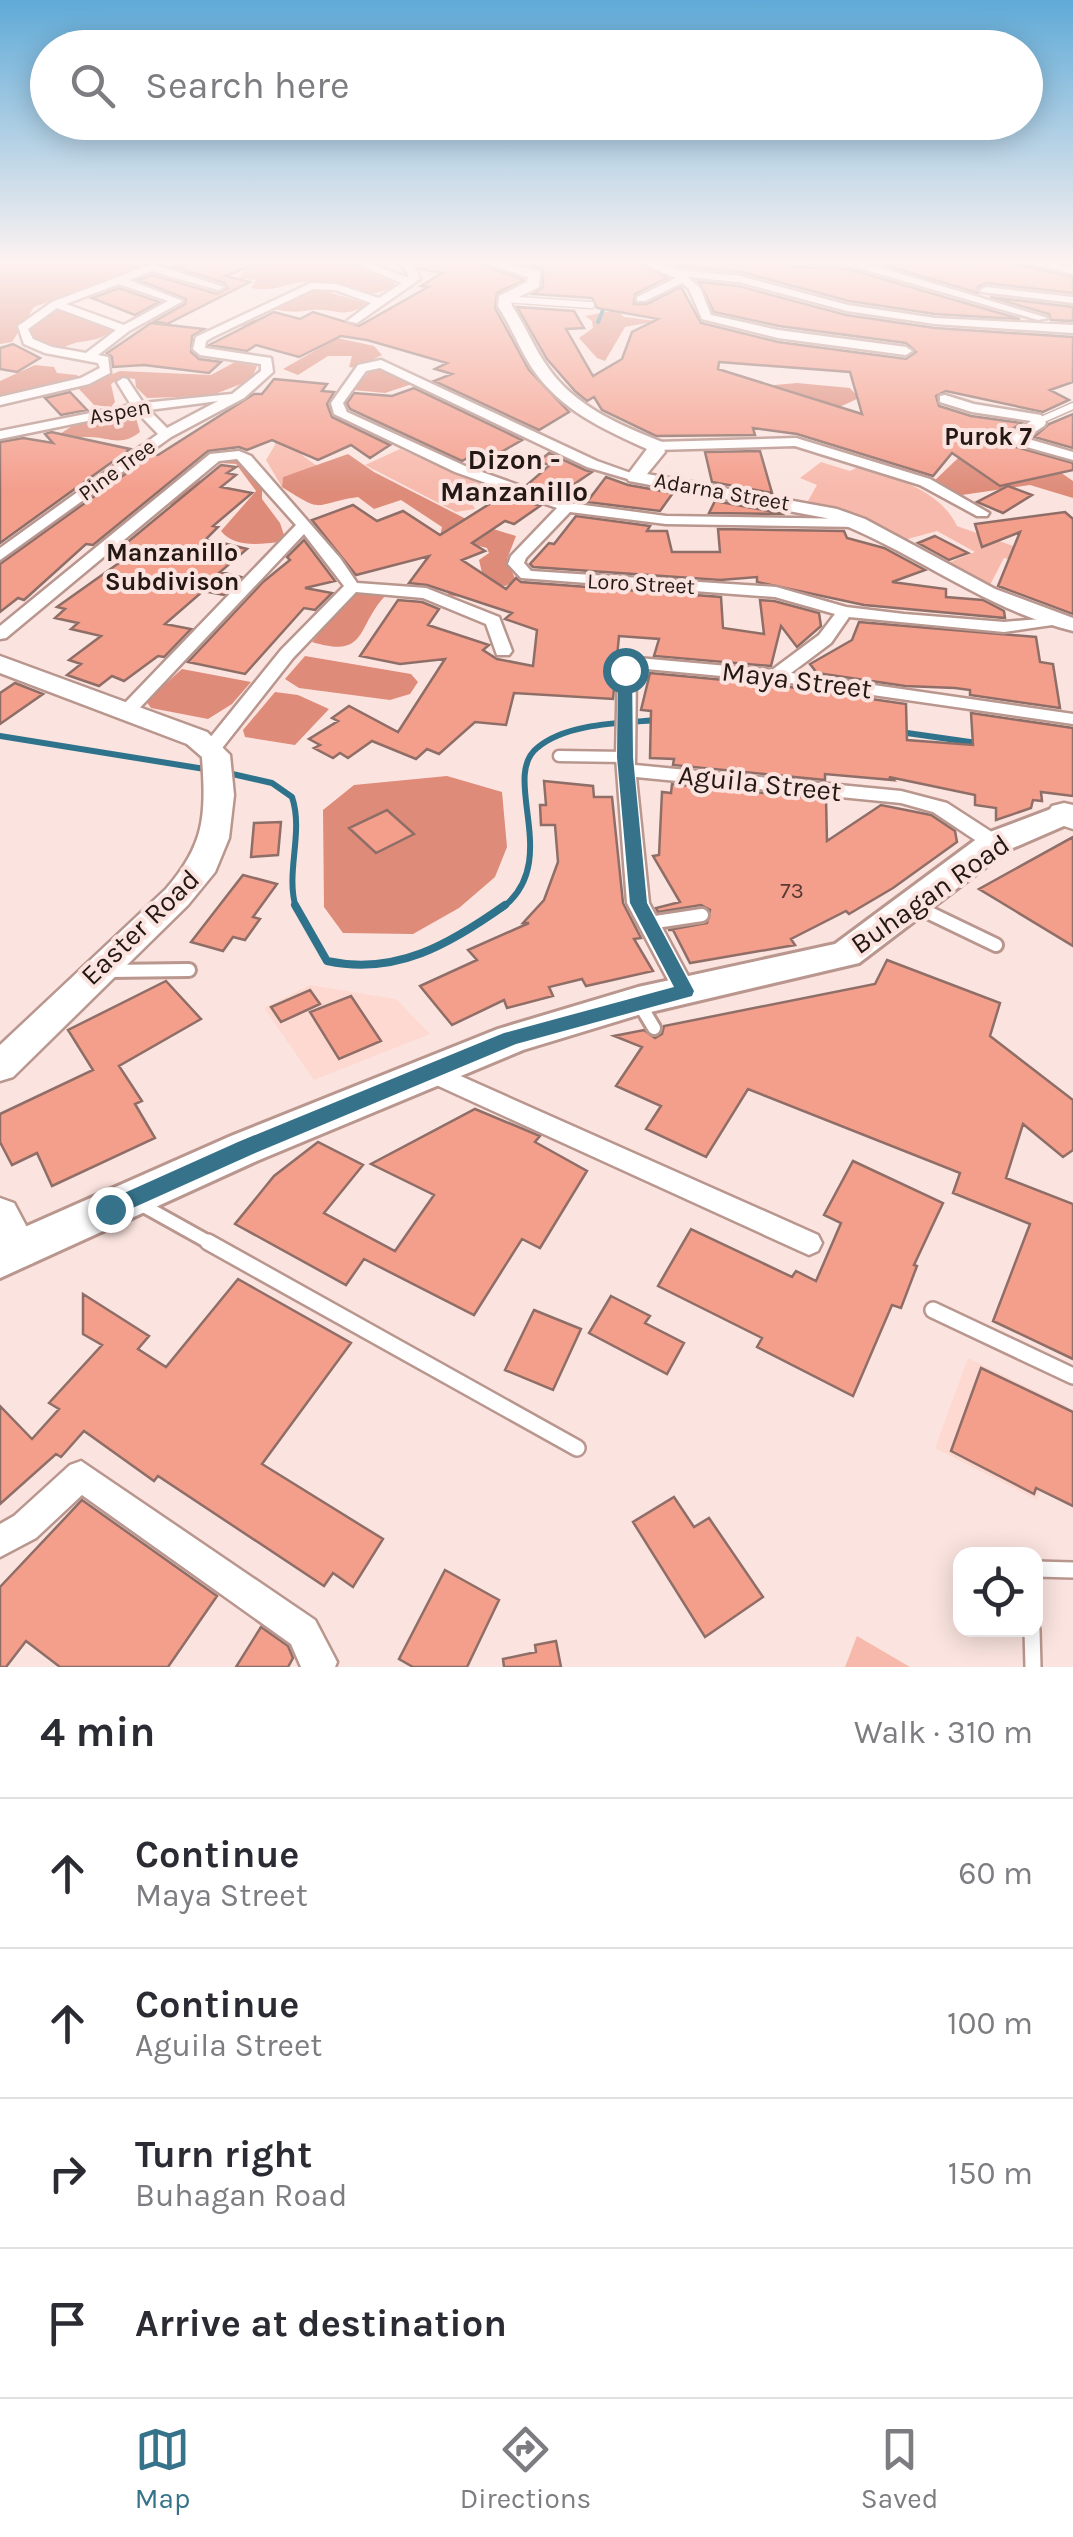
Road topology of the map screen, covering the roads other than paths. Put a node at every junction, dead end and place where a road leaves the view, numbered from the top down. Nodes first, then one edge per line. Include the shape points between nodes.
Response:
1 (26, 338) edge
2 (113, 338) edge
3 (203, 338) edge
4 (524, 338) edge
5 (807, 338) edge
6 (906, 351) dead end
7 (88, 358) junction
8 (124, 382) dead end
9 (239, 395) junction
10 (946, 399) dead end
11 (0, 401) edge
12 (18, 402) dead end
13 (139, 406) junction
14 (1073, 406) edge
15 (1040, 421) junction
16 (34, 428) junction
17 (1, 434) edge
18 (166, 434) junction
19 (656, 446) junction
20 (1073, 456) edge
21 (635, 478) junction
22 (567, 507) junction
23 (982, 512) dead end
24 (858, 524) junction
25 (302, 527) junction
26 (0, 554) edge
27 (352, 587) junction
28 (844, 612) junction
29 (1067, 623) edge
30 (0, 634) edge
31 (503, 650) dead end
32 (0, 664) edge
33 (776, 676) junction
34 (127, 710) junction
35 (1073, 719) edge
36 (559, 756) dead end
37 (625, 756) junction
38 (216, 770) junction
39 (1071, 815) edge
40 (994, 842) junction
41 (912, 904) junction
42 (702, 915) dead end
43 (649, 923) junction
44 (996, 944) dead end
45 (189, 970) dead end
46 (97, 971) junction
47 (685, 991) junction
48 (0, 1066) edge
49 (428, 1071) junction
50 (132, 1199) junction
51 (6, 1241) edge
52 (809, 1243) dead end
53 (933, 1310) dead end
54 (1073, 1376) edge
55 (577, 1448) dead end
56 (0, 1541) edge
57 (1043, 1569) edge
58 (1073, 1570) edge
59 (1032, 1637) edge
60 (318, 1667) edge
61 (1033, 1667) edge

1 - 7 street
2 - 7 street
3 - 9 street via 204,352 267,361 267,372
4 - 19 street via 559,392 584,412
5 - 6 street
7 - 11 street via 104,360 106,370
8 - 13 street
9 - 13 street, Aspen
9 - 18 street, Pine Tree
10 - 15 street
12 - 16 street
13 - 16 street, Aspen
13 - 18 street
14 - 15 lane
15 - 20 street via 1014,439
16 - 17 street, Aspen
18 - 26 street, Pine Tree
19 - 21 street
19 - 23 street via 796,442 925,482
21 - 22 street, Adarna Street via 592,464 394,368 369,364 338,404 340,414 460,469
21 - 24 street, Adarna Street via 804,507
22 - 24 street via 666,520
22 - 28 street, Loro Street via 518,556 516,564 527,575 776,592
24 - 29 street, Adarna Street via 952,576
25 - 27 street
25 - 30 street via 246,459 215,457
25 - 34 street
27 - 31 street via 426,593 460,606 494,622
27 - 38 street via 287,654 228,732
28 - 29 street, Loro Street via 1004,627
28 - 33 street via 825,639
32 - 34 main road
33 - 35 street, Maya Street
33 - 37 street, Maya Street via 632,661 625,666
34 - 38 main road via 197,738
36 - 37 lane
37 - 40 street, Aguila Street via 901,797 940,807
37 - 43 street via 638,903
38 - 46 main road, Easter Road via 214,838 204,865
39 - 40 main road, Buhagan Road
40 - 41 main road, Buhagan Road
41 - 44 lane
41 - 47 main road, Buhagan Road via 846,954
42 - 43 lane
43 - 47 street
45 - 46 lane
46 - 48 main road, Easter Road
47 - 49 main road, Buhagan Road via 646,1015 511,1038
49 - 50 main road, Buhagan Road
49 - 52 street
50 - 51 main road, Buhagan Road
50 - 55 lane
53 - 54 lane
56 - 60 street via 26,1527 82,1476 304,1632
57 - 58 lane
59 - 61 lane

